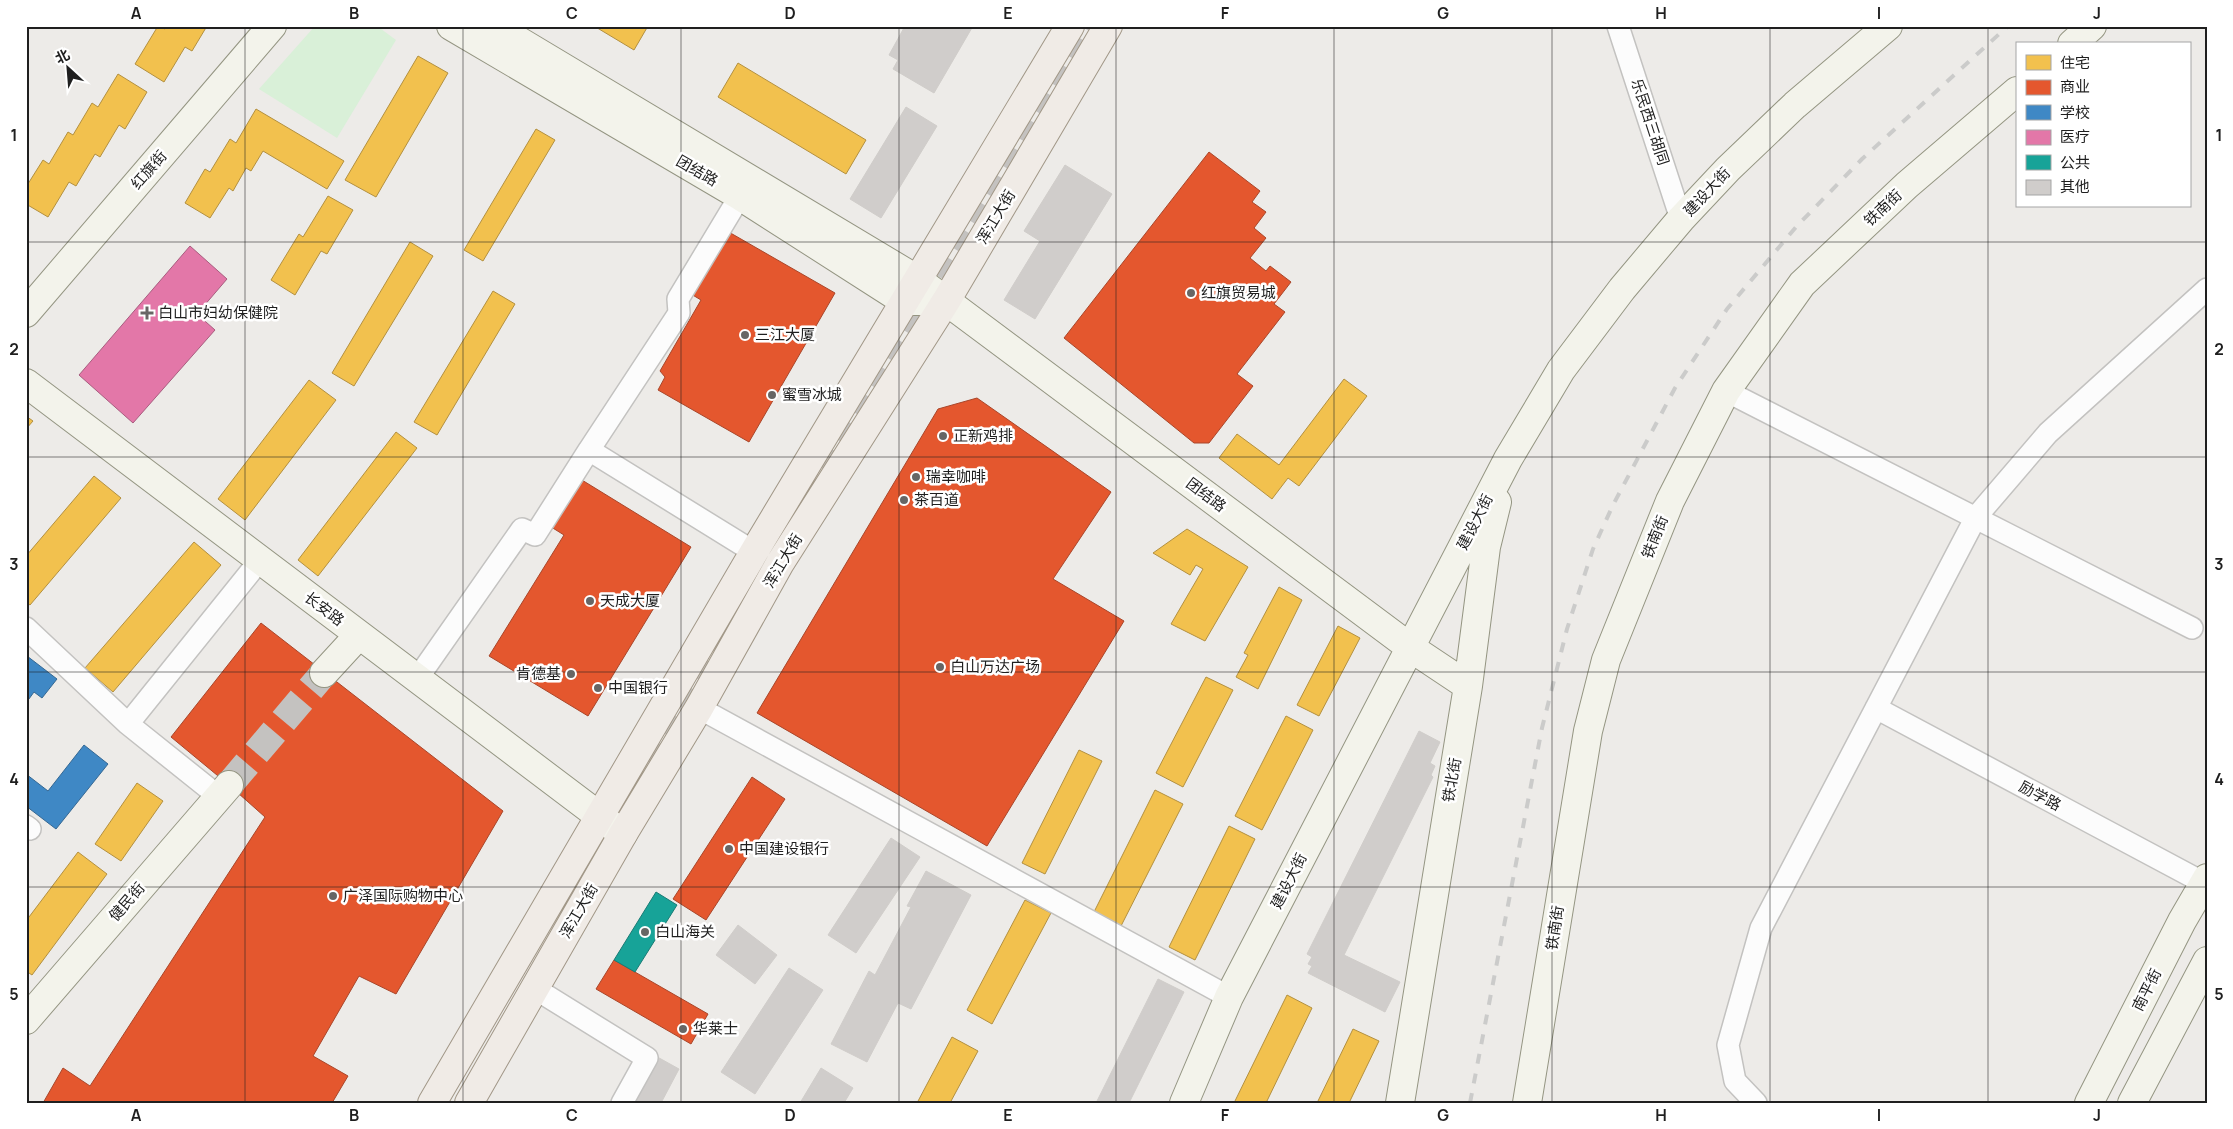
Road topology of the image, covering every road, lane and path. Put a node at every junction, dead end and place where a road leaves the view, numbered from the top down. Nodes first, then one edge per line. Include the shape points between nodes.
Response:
1 (272, 26) edge
2 (452, 26) edge
3 (494, 26) edge
4 (1070, 26) edge
5 (1108, 26) edge
6 (1618, 26) edge
7 (1888, 26) edge
8 (2092, 26) edge
9 (2074, 42) edge
10 (2016, 92) edge
11 (740, 196) junction
12 (1682, 219) junction
13 (2207, 289) edge
14 (911, 290) junction
15 (946, 301) junction
16 (26, 313) edge
17 (26, 383) edge
18 (1726, 391) junction
19 (589, 450) junction
20 (1508, 459) junction
21 (1976, 517) junction
22 (754, 552) junction
23 (260, 560) junction
24 (26, 628) edge
25 (2192, 628) dead end
26 (358, 636) junction
27 (1411, 648) junction
28 (324, 673) tunnel mouth
29 (417, 679) junction
30 (1468, 686) junction
31 (699, 708) junction
32 (1876, 708) junction
33 (128, 724) junction
34 (224, 790) joint
35 (600, 817) junction
36 (622, 834) junction
37 (2205, 881) edge
38 (2207, 961) edge
39 (534, 988) junction
40 (1229, 997) junction
41 (30, 1009) edge
42 (432, 1103) edge
43 (469, 1103) edge
44 (622, 1103) edge
45 (1184, 1103) edge
46 (1400, 1103) edge
47 (1528, 1103) edge
48 (1756, 1103) edge
49 (2089, 1103) edge
50 (2132, 1103) edge

1 - 16 street, 红旗街
2 - 11 street, 团结路
3 - 14 street, 团结路
4 - 14 main road, 浑江大街
5 - 15 main road, 浑江大街
6 - 12 street, 乐民西三胡同
7 - 12 street, 建设大街 via 1795,105 1728,169
8 - 9 street
10 - 18 street, 铁南街 via 1907,185 1802,284
11 - 14 street, 团结路
11 - 19 street via 678,299 679,313
12 - 20 street, 建设大街 via 1622,289 1561,370
13 - 21 street via 2048,433
14 - 15 street, 团结路
14 - 22 main road, 浑江大街
15 - 27 street, 团结路
15 - 31 main road, 浑江大街 via 780,563
17 - 23 street, 长安路
18 - 21 street
18 - 47 street, 铁南街 via 1670,501 1606,660 1588,731
19 - 22 street
19 - 29 street via 535,535 522,529
20 - 27 street, 建设大街
20 - 30 street, 铁北街 via 1486,548
21 - 25 street
21 - 32 street
22 - 35 main road, 浑江大街
23 - 26 street, 长安路
23 - 33 street
24 - 33 street
26 - 28 street
26 - 29 street, 长安路
27 - 30 street, 团结路
27 - 40 street, 建设大街
29 - 35 street, 长安路
30 - 46 street, 铁北街
31 - 36 main road, 浑江大街
31 - 40 street
32 - 37 street, 励学路
32 - 48 street via 1761,928 1728,1045 1735,1081
33 - 34 street
34 - 41 street, 健民街
35 - 36 street, 长安路
35 - 42 main road, 浑江大街
36 - 39 main road, 浑江大街
37 - 49 street, 南平街
38 - 50 street
39 - 43 main road, 浑江大街
39 - 44 street via 647,1058
40 - 45 street, 建设大街

